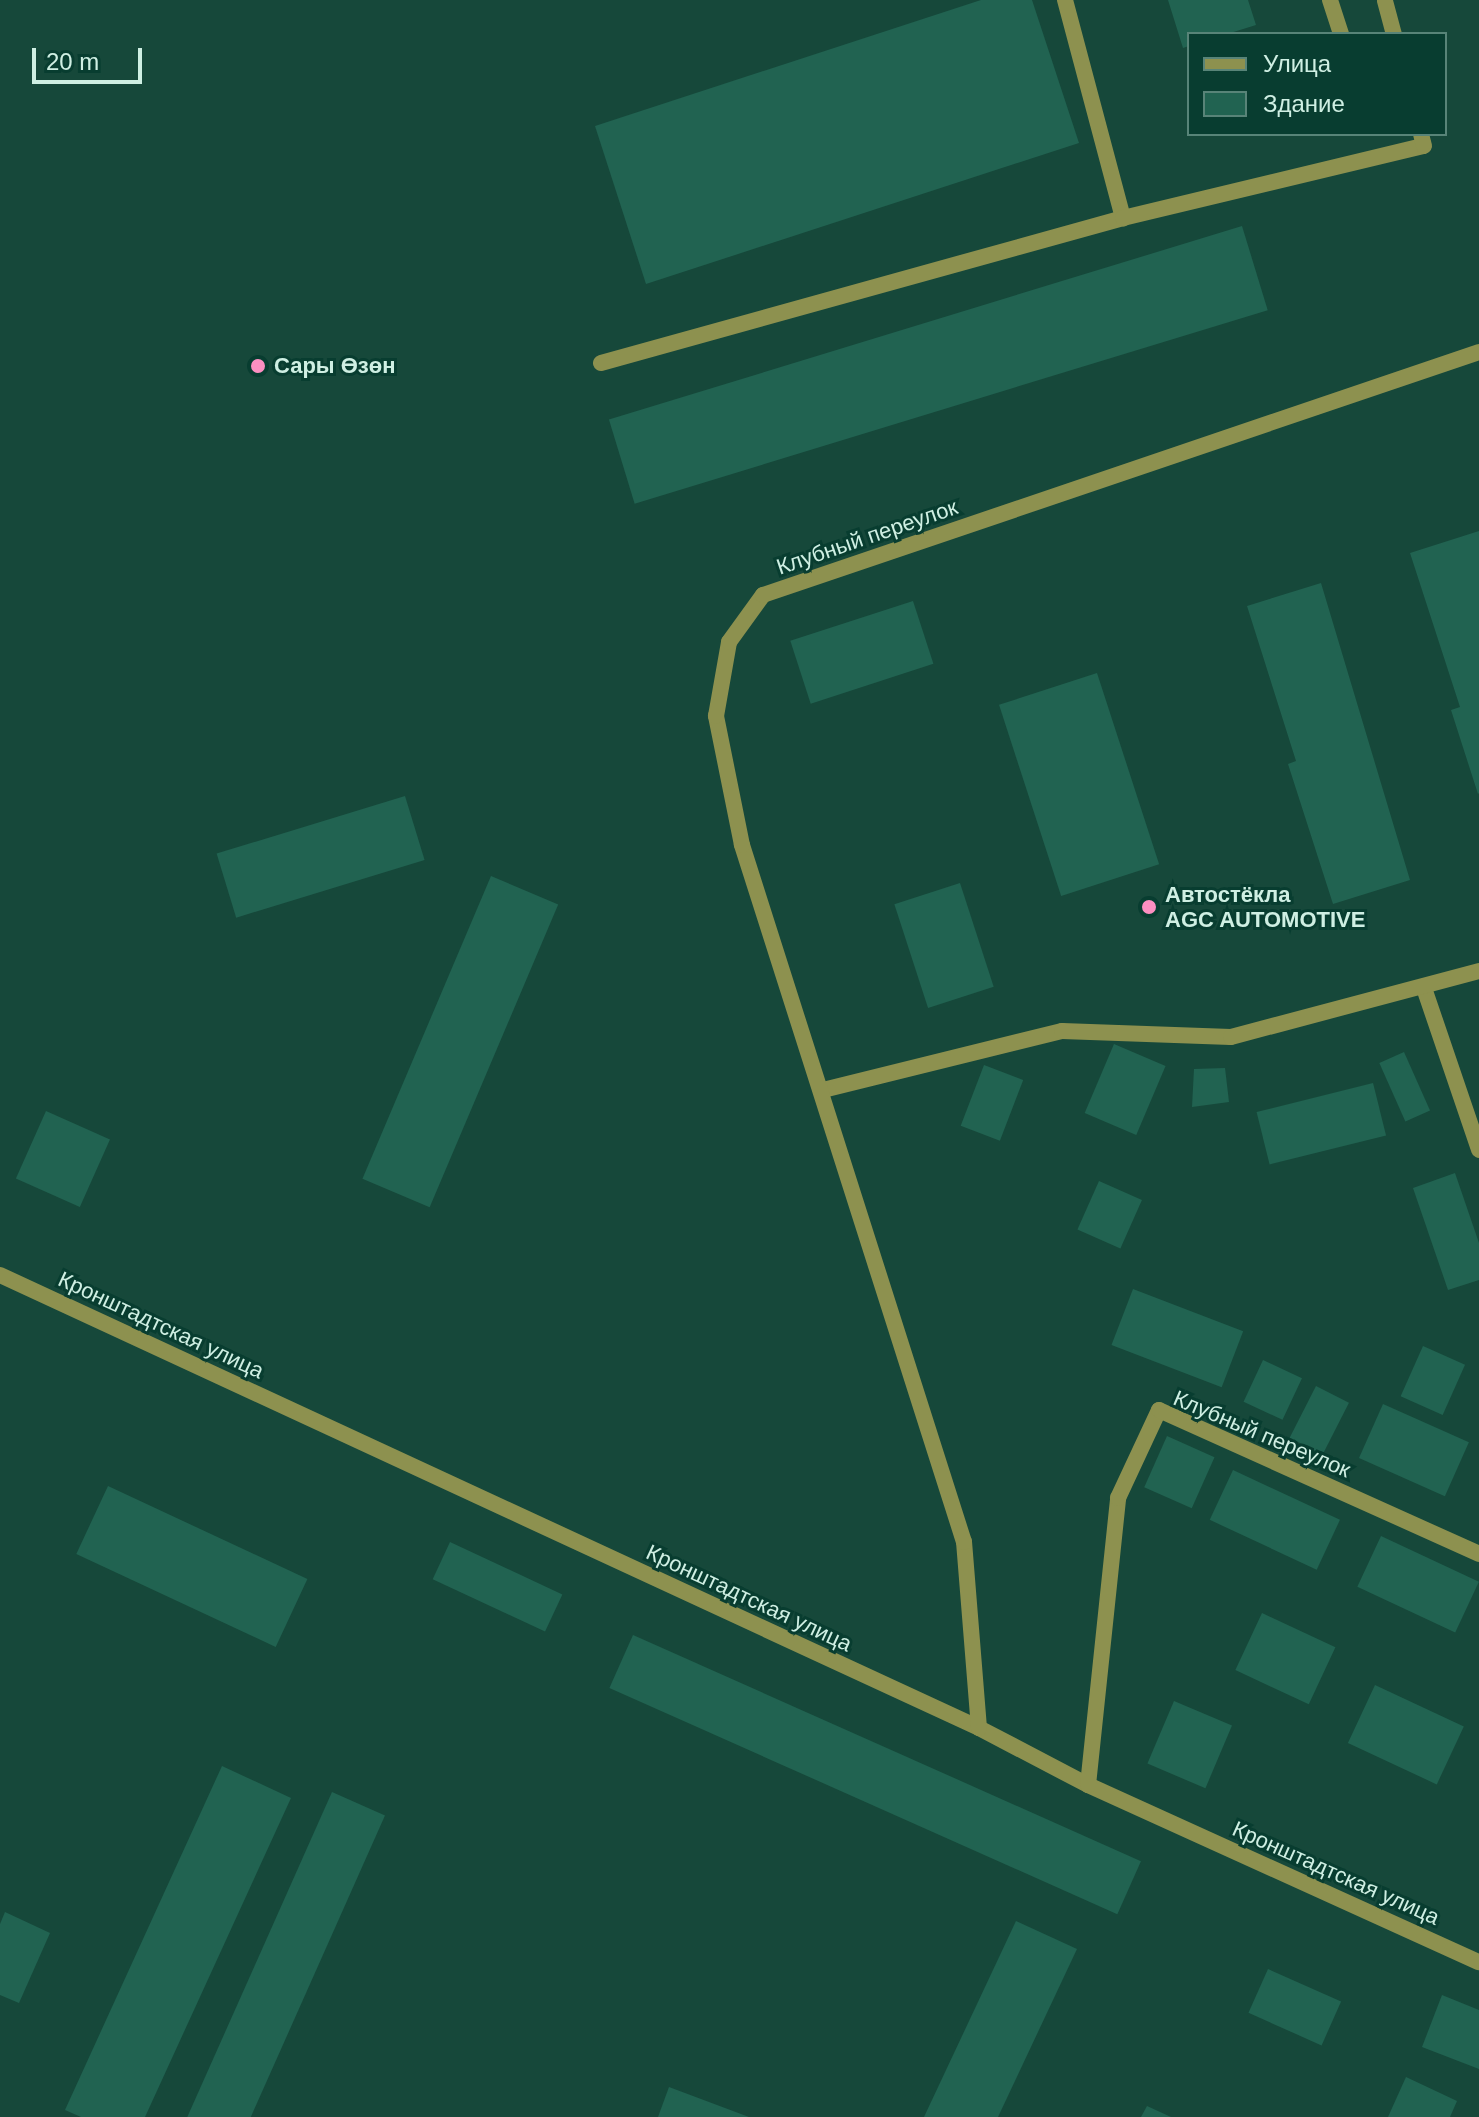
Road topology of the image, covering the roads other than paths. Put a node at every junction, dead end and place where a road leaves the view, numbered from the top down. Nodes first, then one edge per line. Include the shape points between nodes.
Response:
1 (1065, 0) edge
2 (1330, 0) edge
3 (1385, 1) edge
4 (1340, 32) edge
5 (1393, 32) edge
6 (1422, 136) edge
7 (1123, 218) junction
8 (1479, 352) edge
9 (601, 363) dead end
10 (1479, 971) edge
11 (1424, 988) junction
12 (823, 1090) junction
13 (1479, 1150) edge
14 (0, 1275) edge
15 (1479, 1554) edge
16 (979, 1728) junction
17 (1088, 1785) junction
18 (1479, 1962) edge

1 - 7 street
2 - 4 street
3 - 5 street
6 - 7 street via 1424,146
7 - 9 street
8 - 12 street, Клубный переулок via 763,595 729,642 716,716 742,845
10 - 11 street
11 - 12 street via 1231,1037 1062,1031
11 - 13 street
12 - 16 street, Клубный переулок via 964,1542
14 - 16 street, Кронштадтская улица
15 - 17 street, Клубный переулок via 1159,1410 1118,1498
16 - 17 street, Кронштадтская улица
17 - 18 street, Кронштадтская улица

